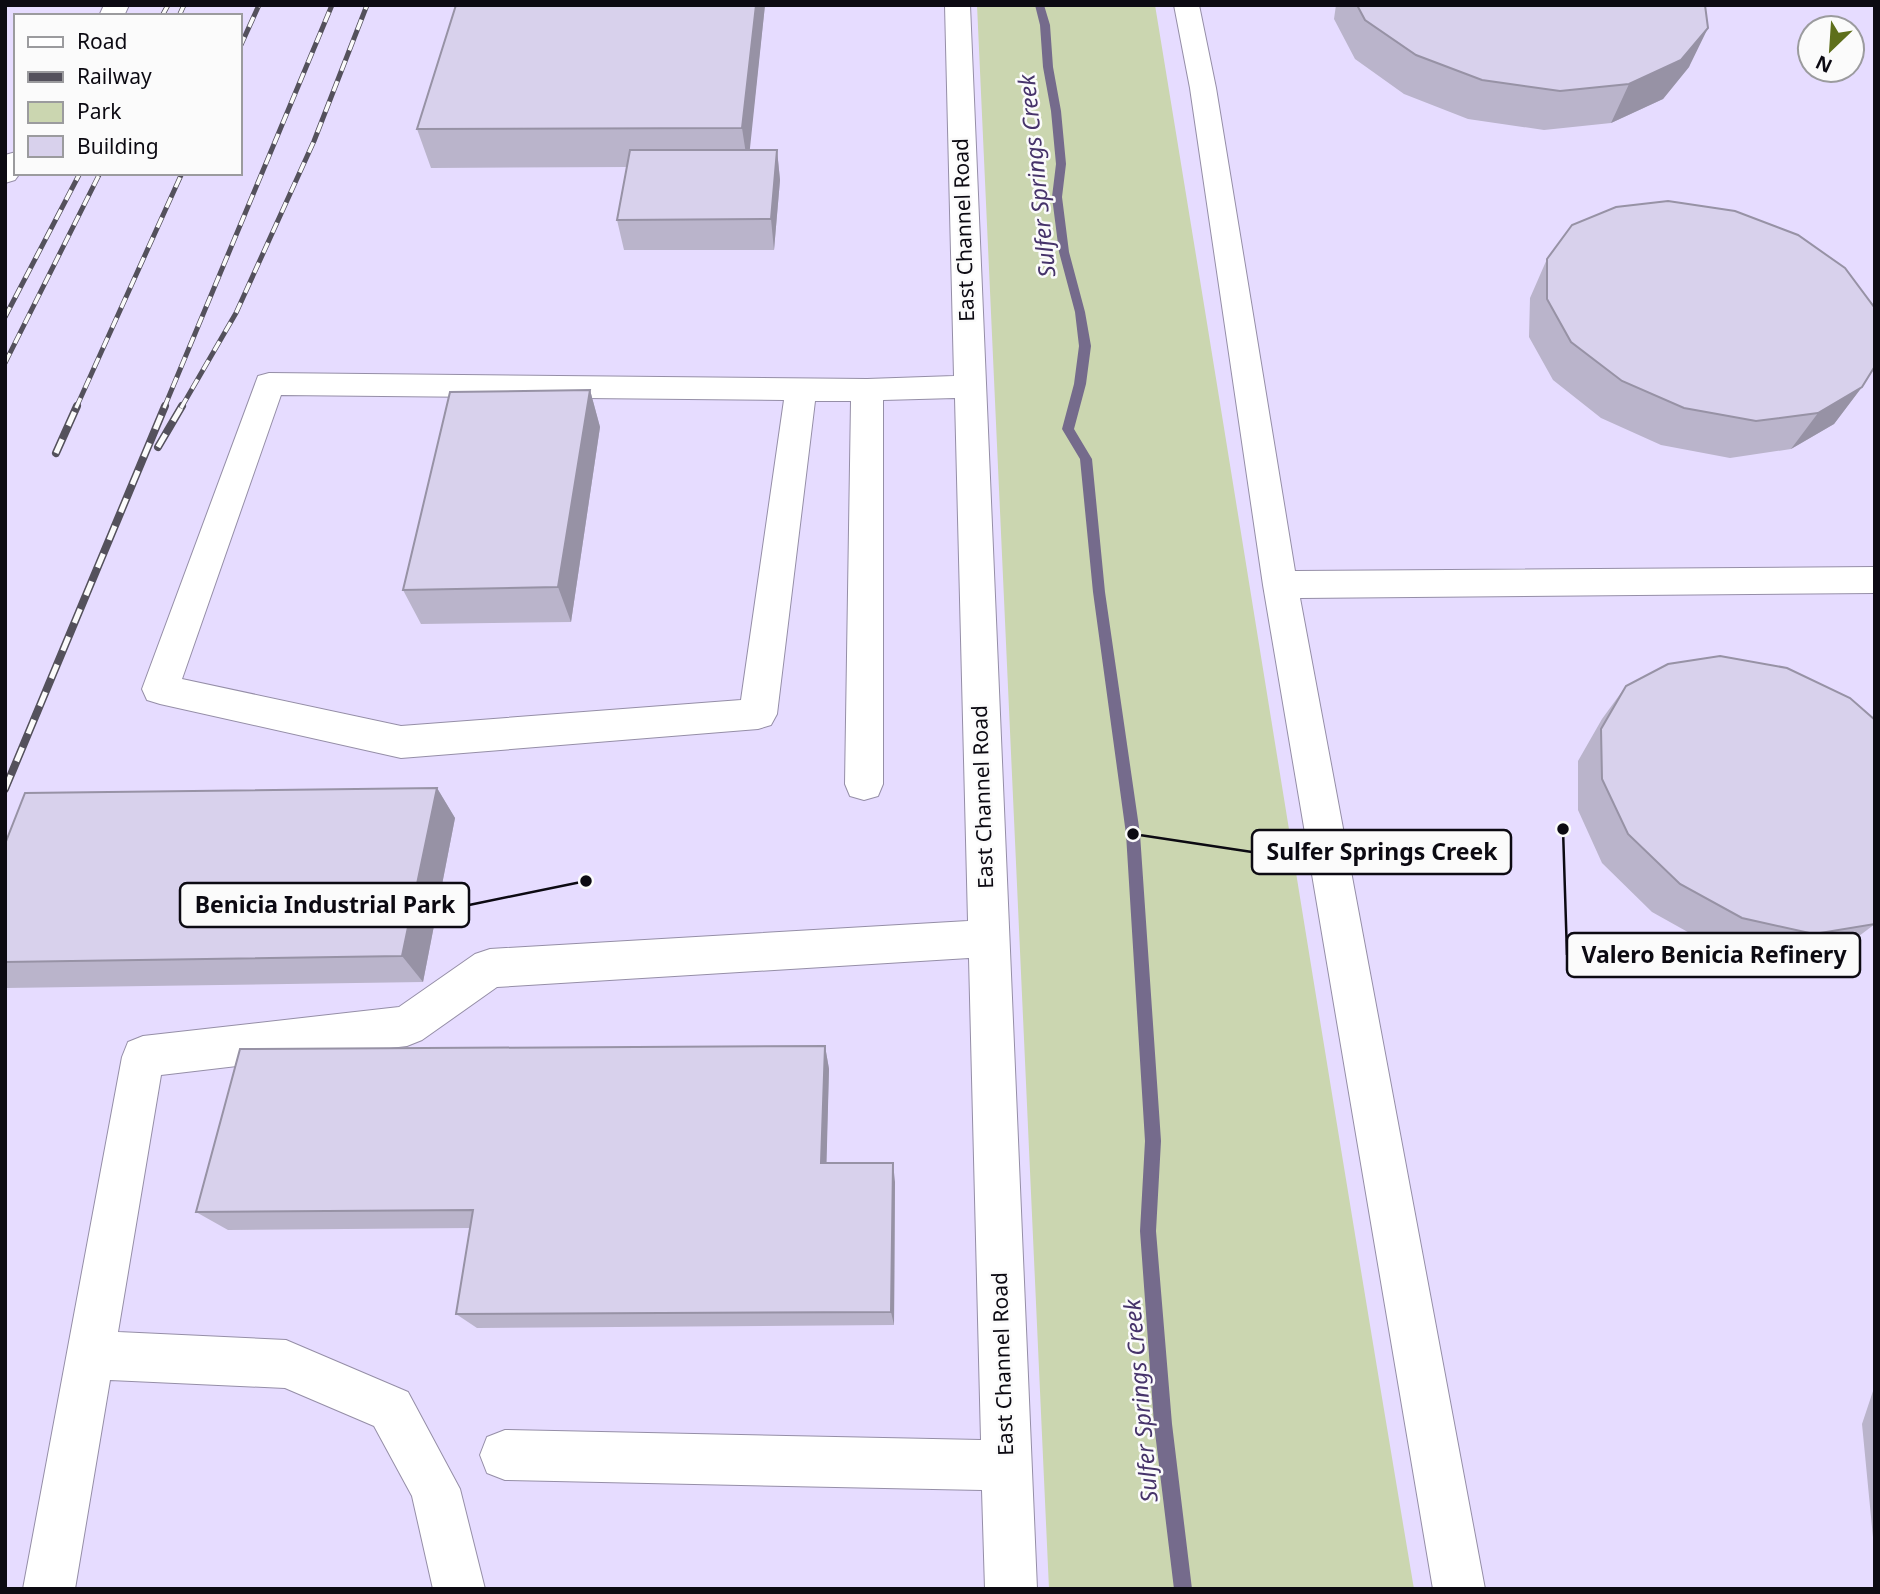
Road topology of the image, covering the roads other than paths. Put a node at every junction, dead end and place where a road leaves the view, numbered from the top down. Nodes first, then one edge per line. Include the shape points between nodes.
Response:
1 (957, 5) edge
2 (1186, 5) edge
3 (969, 386) junction
4 (801, 389) junction
5 (867, 390) junction
6 (1875, 580) edge
7 (1280, 585) junction
8 (864, 784) dead end
9 (988, 938) junction
10 (90, 1355) junction
11 (505, 1455) dead end
12 (1007, 1466) junction
13 (49, 1589) edge
14 (459, 1589) edge
15 (1011, 1589) edge
16 (1459, 1589) edge

1 - 3 street, East Channel Road
2 - 7 street via 1203,88
3 - 5 street
3 - 9 street, East Channel Road
4 - 4 street via 270,384 160,689 401,742 758,714
4 - 5 street
5 - 8 street
6 - 7 street
7 - 16 street
9 - 10 street via 489,968 407,1026 143,1057
9 - 12 street, East Channel Road
10 - 13 street
10 - 14 street via 286,1364 391,1409 435,1489
11 - 12 street
12 - 15 street, East Channel Road

